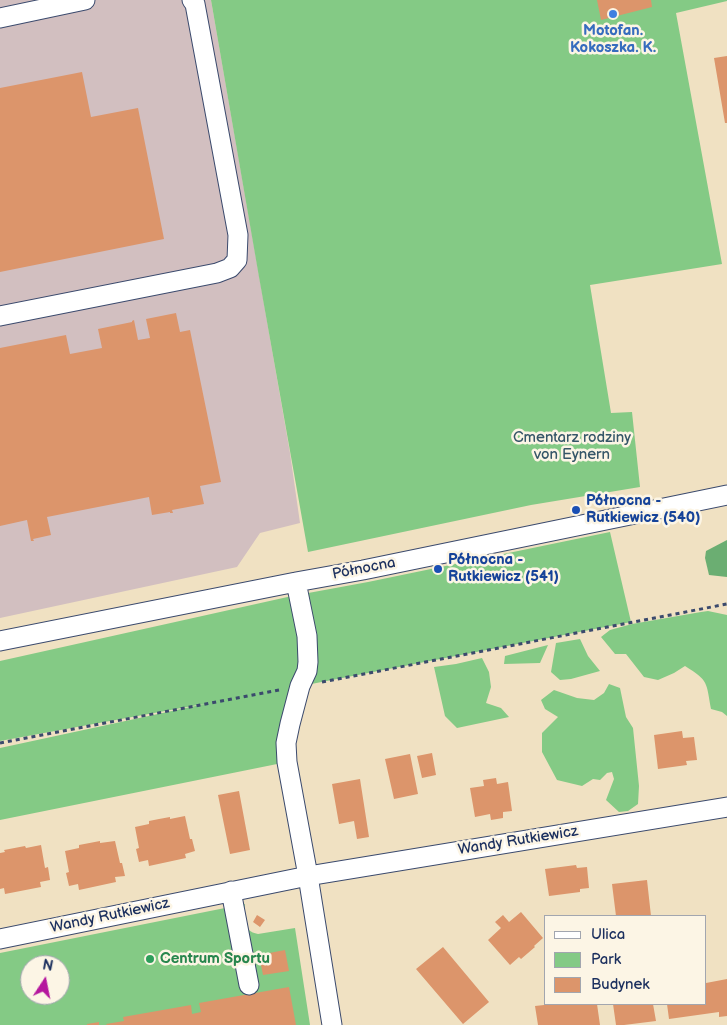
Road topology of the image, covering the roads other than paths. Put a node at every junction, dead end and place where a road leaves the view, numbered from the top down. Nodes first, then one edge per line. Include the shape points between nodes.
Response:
1 (85, 0) edge
2 (192, 0) edge
3 (0, 18) edge
4 (0, 316) edge
5 (727, 495) edge
6 (296, 582) junction
7 (0, 641) edge
8 (727, 807) edge
9 (308, 876) junction
10 (231, 891) junction
11 (0, 939) edge
12 (249, 985) dead end
13 (332, 1025) edge

1 - 3 street
2 - 4 street via 238,235 237,260 230,268 217,273
5 - 6 street, Północna
6 - 7 street, Północna
6 - 9 street via 307,636 307,671 300,686 286,743
8 - 9 street, Wandy Rutkiewicz
9 - 10 street, Wandy Rutkiewicz
9 - 13 street
10 - 11 street, Wandy Rutkiewicz
10 - 12 street

